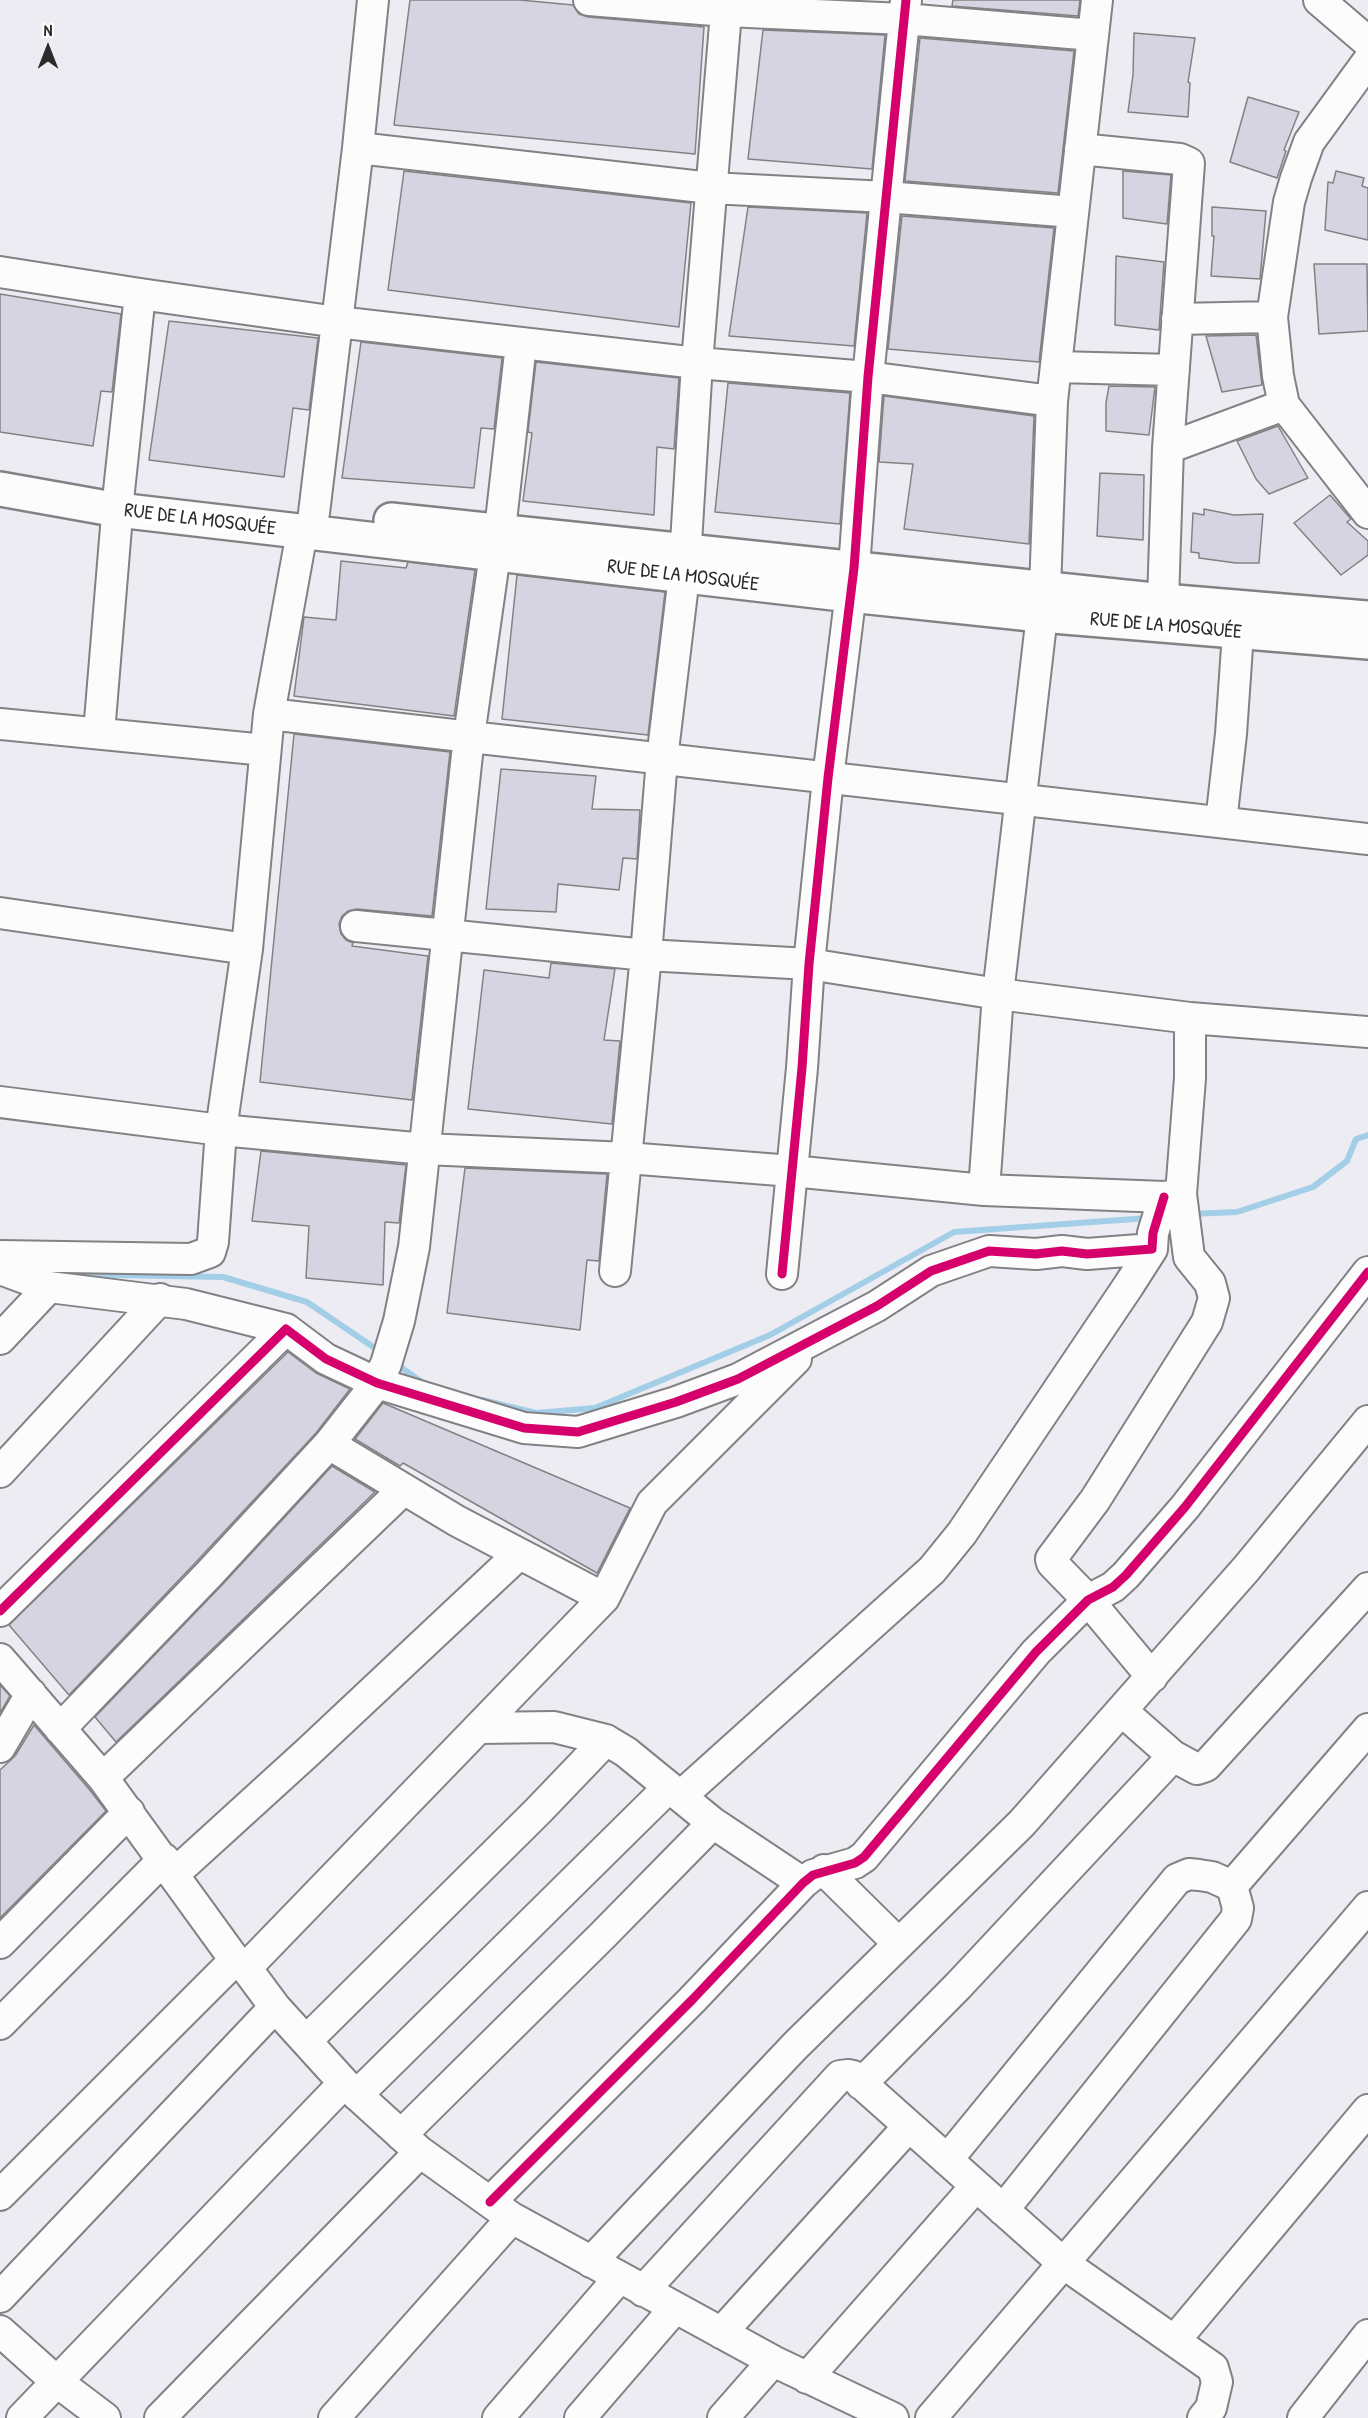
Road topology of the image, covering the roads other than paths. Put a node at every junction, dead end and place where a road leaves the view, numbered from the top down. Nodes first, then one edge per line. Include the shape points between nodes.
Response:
1 (373, 0) edge
2 (589, 0) edge
3 (1097, 0) edge
4 (1319, 0) edge
5 (726, 6) edge
6 (905, 9) edge
7 (1093, 35) junction
8 (1368, 42) edge
9 (1368, 61) edge
10 (358, 148) junction
11 (1080, 149) junction
12 (711, 188) junction
13 (886, 197) junction
14 (1073, 212) junction
15 (0, 272) edge
16 (140, 294) junction
17 (1272, 318) junction
18 (1177, 319) junction
19 (337, 322) junction
20 (521, 344) junction
21 (697, 363) junction
22 (1056, 367) junction
23 (1174, 370) junction
24 (867, 377) junction
25 (1052, 401) junction
26 (1284, 405) junction
27 (1168, 448) junction
28 (0, 471) edge
29 (0, 489) edge
30 (118, 500) junction
31 (1368, 513) edge
32 (308, 522) junction
33 (497, 542) junction
34 (685, 564) junction
35 (852, 581) junction
36 (1163, 601) junction
37 (1043, 602) junction
38 (1368, 618) edge
39 (1238, 633) junction
40 (1368, 642) edge
41 (269, 714) junction
42 (0, 724) edge
43 (99, 733) junction
44 (469, 736) junction
45 (265, 750) junction
46 (662, 759) junction
47 (828, 777) junction
48 (1022, 800) junction
49 (1221, 822) junction
50 (1368, 839) edge
51 (0, 913) edge
52 (356, 926) dead end
53 (447, 935) junction
54 (246, 949) junction
55 (646, 955) junction
56 (809, 964) junction
57 (998, 994) junction
58 (1190, 1018) junction
59 (1368, 1032) edge
60 (0, 1102) edge
61 (221, 1130) junction
62 (426, 1149) junction
63 (627, 1158) junction
64 (792, 1171) junction
65 (984, 1190) junction
66 (1172, 1195) junction
67 (1152, 1249) junction
68 (0, 1256) edge
69 (0, 1269) edge
70 (615, 1271) dead end
71 (1368, 1272) edge
72 (782, 1274) dead end
73 (49, 1287) junction
74 (160, 1299) junction
75 (286, 1329) junction
76 (0, 1338) edge
77 (814, 1340) junction
78 (378, 1383) junction
79 (1368, 1421) edge
80 (329, 1444) junction
81 (0, 1472) edge
82 (404, 1489) junction
83 (519, 1554) junction
84 (1368, 1588) edge
85 (604, 1598) junction
86 (1088, 1600) junction
87 (0, 1611) edge
88 (0, 1659) edge
89 (1152, 1677) junction
90 (32, 1694) junction
91 (1122, 1711) junction
92 (480, 1728) junction
93 (60, 1729) junction
94 (1368, 1730) edge
95 (606, 1740) junction
96 (0, 1747) edge
97 (1173, 1756) junction
98 (103, 1778) junction
99 (675, 1791) junction
100 (129, 1812) junction
101 (713, 1822) junction
102 (169, 1867) junction
103 (814, 1877) junction
104 (1232, 1886) junction
105 (1368, 1907) edge
106 (0, 1943) edge
107 (899, 1944) junction
108 (241, 1964) junction
109 (275, 2007) junction
110 (0, 2024) edge
111 (306, 2041) junction
112 (861, 2084) junction
113 (350, 2089) junction
114 (1368, 2110) edge
115 (909, 2126) junction
116 (411, 2144) junction
117 (947, 2160) junction
118 (976, 2186) junction
119 (0, 2195) edge
120 (501, 2210) junction
121 (1003, 2210) junction
122 (591, 2262) junction
123 (1063, 2263) junction
124 (631, 2284) junction
125 (0, 2297) edge
126 (675, 2308) junction
127 (0, 2331) edge
128 (721, 2333) junction
129 (1368, 2335) edge
130 (1175, 2340) junction
131 (773, 2361) junction
132 (807, 2378) junction
133 (56, 2381) junction
134 (876, 2415) edge
135 (22, 2418) edge
136 (105, 2418) edge
137 (160, 2418) edge
138 (334, 2418) edge
139 (498, 2418) edge
140 (580, 2418) edge
141 (723, 2418) edge
142 (931, 2418) edge
143 (1203, 2418) edge
144 (1303, 2418) edge

1 - 10 street
2 - 5 street
3 - 7 street
4 - 8 street
5 - 6 street
5 - 12 street
6 - 7 street
6 - 13 street
7 - 11 street
9 - 17 street via 1309,142 1289,202
10 - 12 street
10 - 19 street
11 - 14 street
11 - 18 street via 1180,159 1189,164
12 - 13 street
12 - 21 street
13 - 14 street
13 - 24 street
14 - 22 street
15 - 16 street
16 - 19 street
16 - 30 street
17 - 18 street
17 - 26 street
18 - 23 street
19 - 20 street
19 - 32 street
20 - 21 street
20 - 33 street
21 - 24 street
21 - 34 street
22 - 23 street
22 - 25 street
23 - 27 street
24 - 25 street
24 - 35 street
25 - 37 street
26 - 27 street
26 - 31 street
27 - 36 street
28 - 30 main road
29 - 30 main road, RUE DE LA MOSQUÉE
30 - 32 main road, RUE DE LA MOSQUÉE
30 - 43 street
32 - 33 main road, RUE DE LA MOSQUÉE
32 - 41 street
33 - 34 main road, RUE DE LA MOSQUÉE
33 - 44 street
34 - 35 main road, RUE DE LA MOSQUÉE
34 - 46 street
35 - 37 main road, RUE DE LA MOSQUÉE
35 - 47 street
36 - 37 main road
36 - 38 main road
37 - 39 main road, RUE DE LA MOSQUÉE
37 - 48 street
39 - 40 main road, RUE DE LA MOSQUÉE
39 - 49 street
41 - 44 street
41 - 45 street
42 - 43 street
43 - 45 street
44 - 46 street
44 - 53 street
45 - 54 street
46 - 47 street
46 - 55 street
47 - 48 street
47 - 56 street
48 - 49 street
48 - 57 street
49 - 50 street
51 - 54 street
52 - 53 street
53 - 55 street
53 - 62 street
54 - 61 street
55 - 56 street
55 - 63 street
56 - 57 street
56 - 64 street
57 - 58 street
57 - 65 street
58 - 59 street
58 - 66 street via 1190,1078
60 - 61 street
61 - 62 street
61 - 68 street via 210,1252 191,1259
62 - 63 street
62 - 78 street via 414,1247 399,1322
63 - 64 street
63 - 70 street
64 - 65 street
64 - 72 street
65 - 66 street
66 - 67 street via 1154,1233
66 - 86 street via 1189,1257 1210,1283 1214,1298 1207,1323 1095,1500 1052,1556 1052,1563
67 - 77 street via 1087,1254 989,1251 931,1271
67 - 99 street via 973,1517 932,1570
69 - 73 street
71 - 86 street via 1185,1507 1126,1575
73 - 74 street
73 - 76 street
74 - 75 street
74 - 81 street
75 - 78 street via 326,1359
75 - 87 street
77 - 78 street via 738,1379 578,1432 524,1428
77 - 85 street via 652,1503
78 - 80 street
79 - 89 street
80 - 82 street
80 - 93 street
82 - 83 street
82 - 98 street
83 - 85 street
83 - 102 street via 308,1752
84 - 97 street via 1206,1766 1197,1769
85 - 92 street
86 - 89 street
86 - 103 street via 1036,1652 864,1857
88 - 90 street
89 - 91 street
90 - 93 street
90 - 96 street
91 - 97 street
91 - 107 street via 1022,1823
92 - 95 street via 554,1727
92 - 108 street
93 - 98 street
94 - 104 street
95 - 99 street
95 - 111 street
97 - 112 street
98 - 100 street
99 - 101 street
99 - 113 street
100 - 102 street
100 - 106 street
101 - 103 street
101 - 116 street
102 - 108 street
102 - 110 street
103 - 107 street
103 - 120 street via 683,2008
104 - 117 street via 1199,1875 1178,1879
104 - 121 street via 1238,1908 1236,1919
105 - 123 street
107 - 122 street via 795,2046
108 - 109 street
108 - 119 street
109 - 111 street
109 - 125 street
111 - 113 street
112 - 115 street
112 - 124 street via 848,2075 840,2076
113 - 116 street
113 - 133 street
114 - 130 street
115 - 117 street
115 - 128 street
116 - 120 street
116 - 137 street
117 - 118 street
118 - 121 street
118 - 132 street
120 - 122 street
120 - 138 street
121 - 123 street
122 - 124 street
123 - 130 street
123 - 142 street
124 - 126 street
124 - 139 street
126 - 128 street
126 - 140 street
127 - 133 street
128 - 131 street
129 - 144 street
130 - 143 street via 1213,2367 1217,2382 1211,2408
131 - 132 street
131 - 141 street
132 - 134 street
133 - 135 street
133 - 136 street

